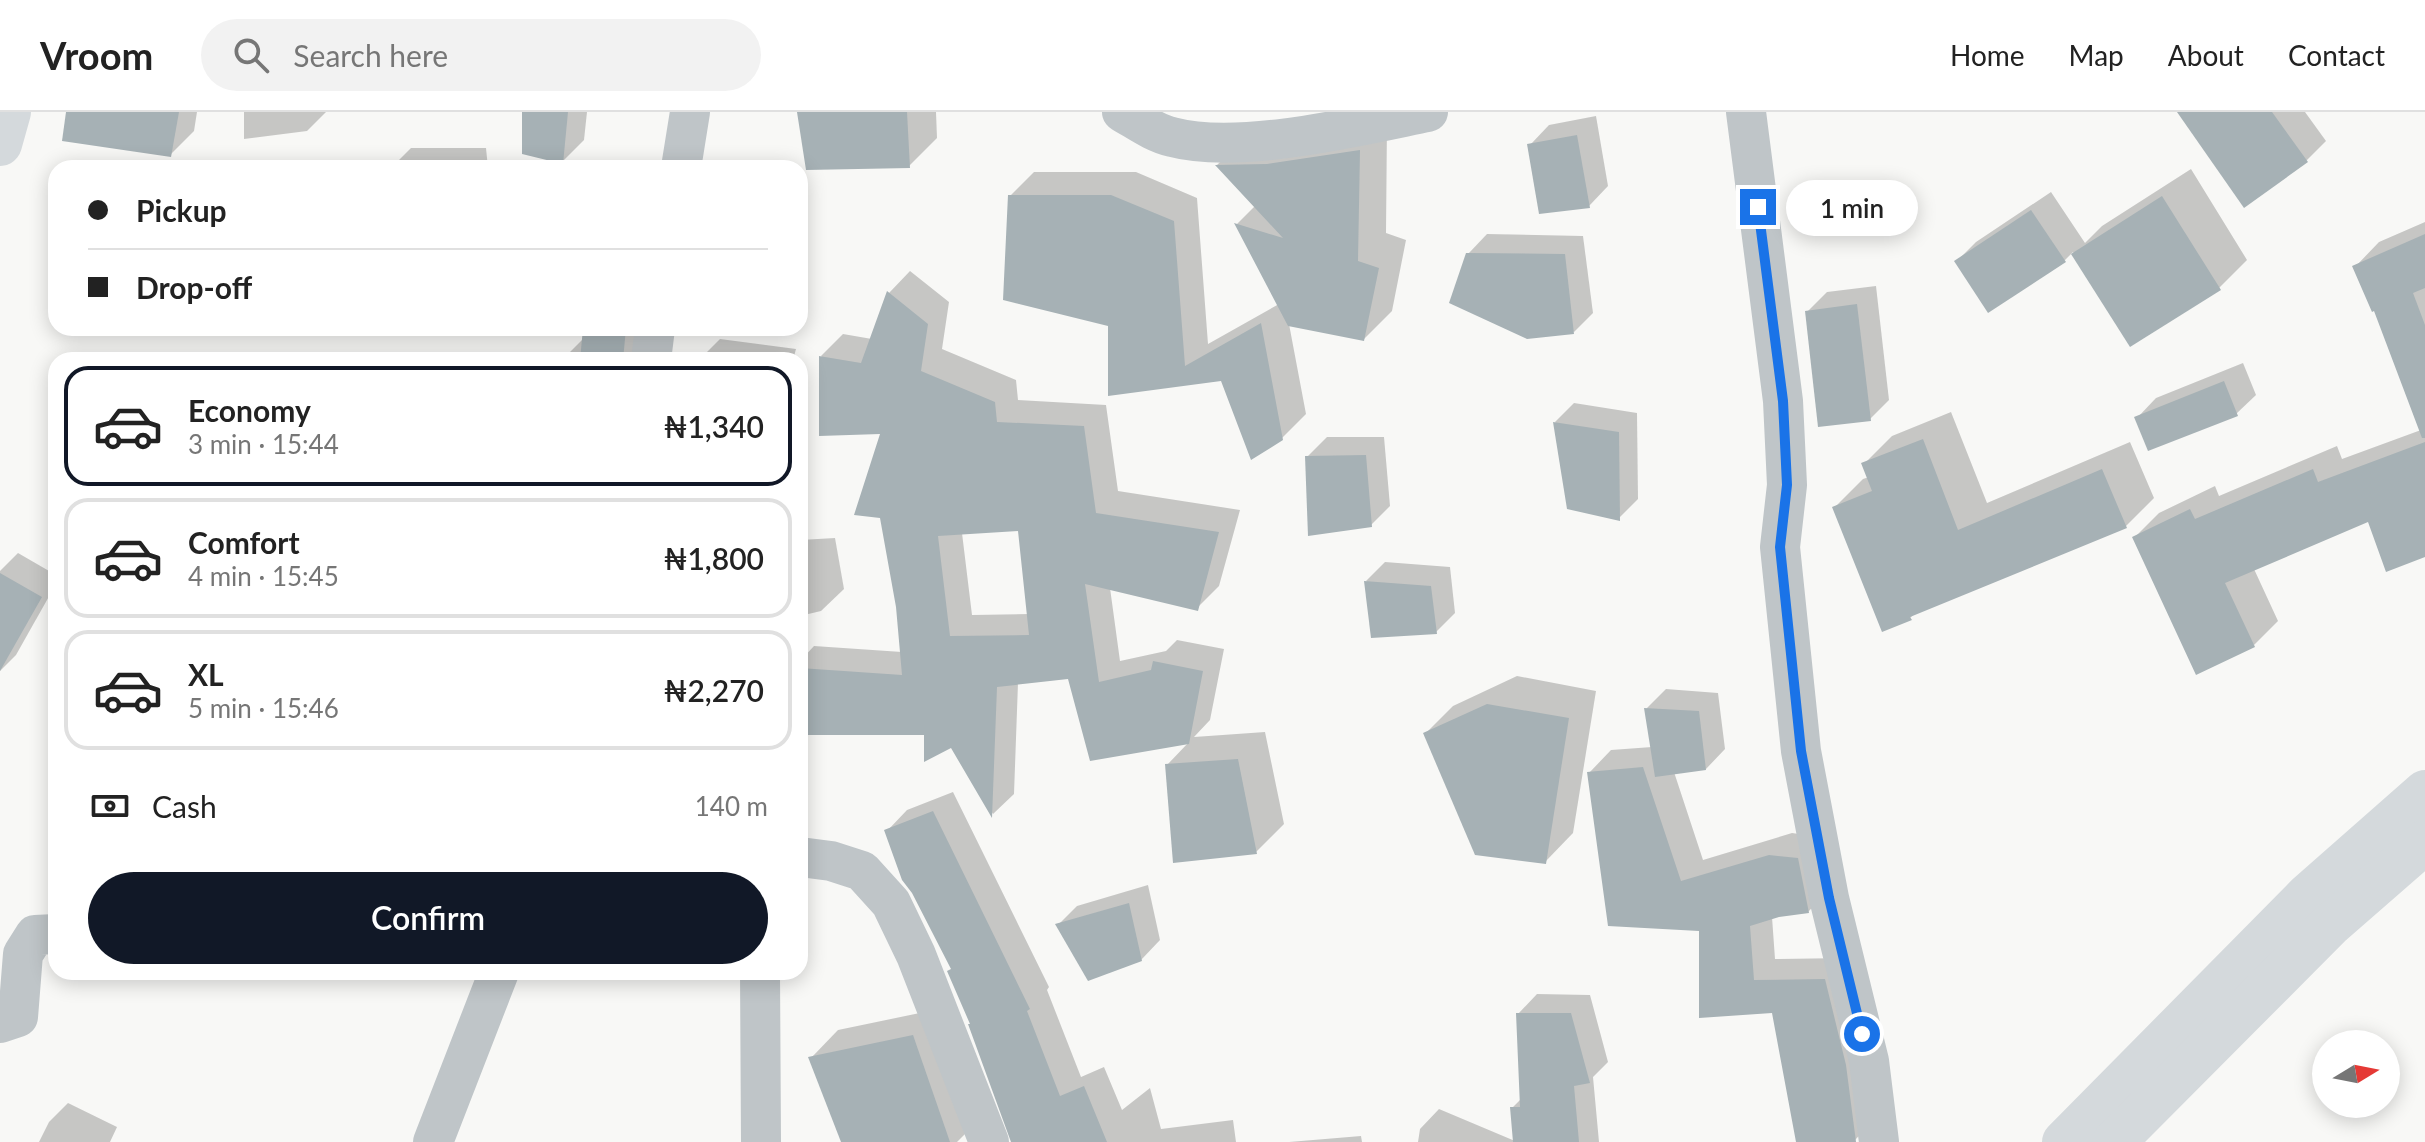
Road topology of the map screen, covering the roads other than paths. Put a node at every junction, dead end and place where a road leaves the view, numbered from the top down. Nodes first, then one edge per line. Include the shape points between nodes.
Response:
1 (9, 112) edge
2 (690, 112) edge
3 (1122, 112) edge
4 (1428, 112) edge
5 (1746, 112) edge
6 (0, 144) edge
7 (682, 160) edge
8 (2425, 792) edge
9 (2425, 842) edge
10 (808, 858) edge
11 (48, 934) edge
12 (496, 980) edge
13 (760, 980) edge
14 (0, 1023) edge
15 (433, 1142) edge
16 (761, 1142) edge
17 (989, 1142) edge
18 (1879, 1142) edge
19 (2064, 1142) edge
20 (2114, 1142) edge

1 - 6 main road
2 - 7 street
3 - 4 street via 1170,137 1207,143 1265,140
5 - 18 street via 1783,401 1787,485 1780,547 1801,751 1829,898 1869,1061
8 - 19 main road via 2308,895
9 - 20 main road via 2330,925
10 - 17 street via 862,871 891,903
11 - 14 street via 35,935 23,954 18,1017
12 - 15 street
13 - 16 street

